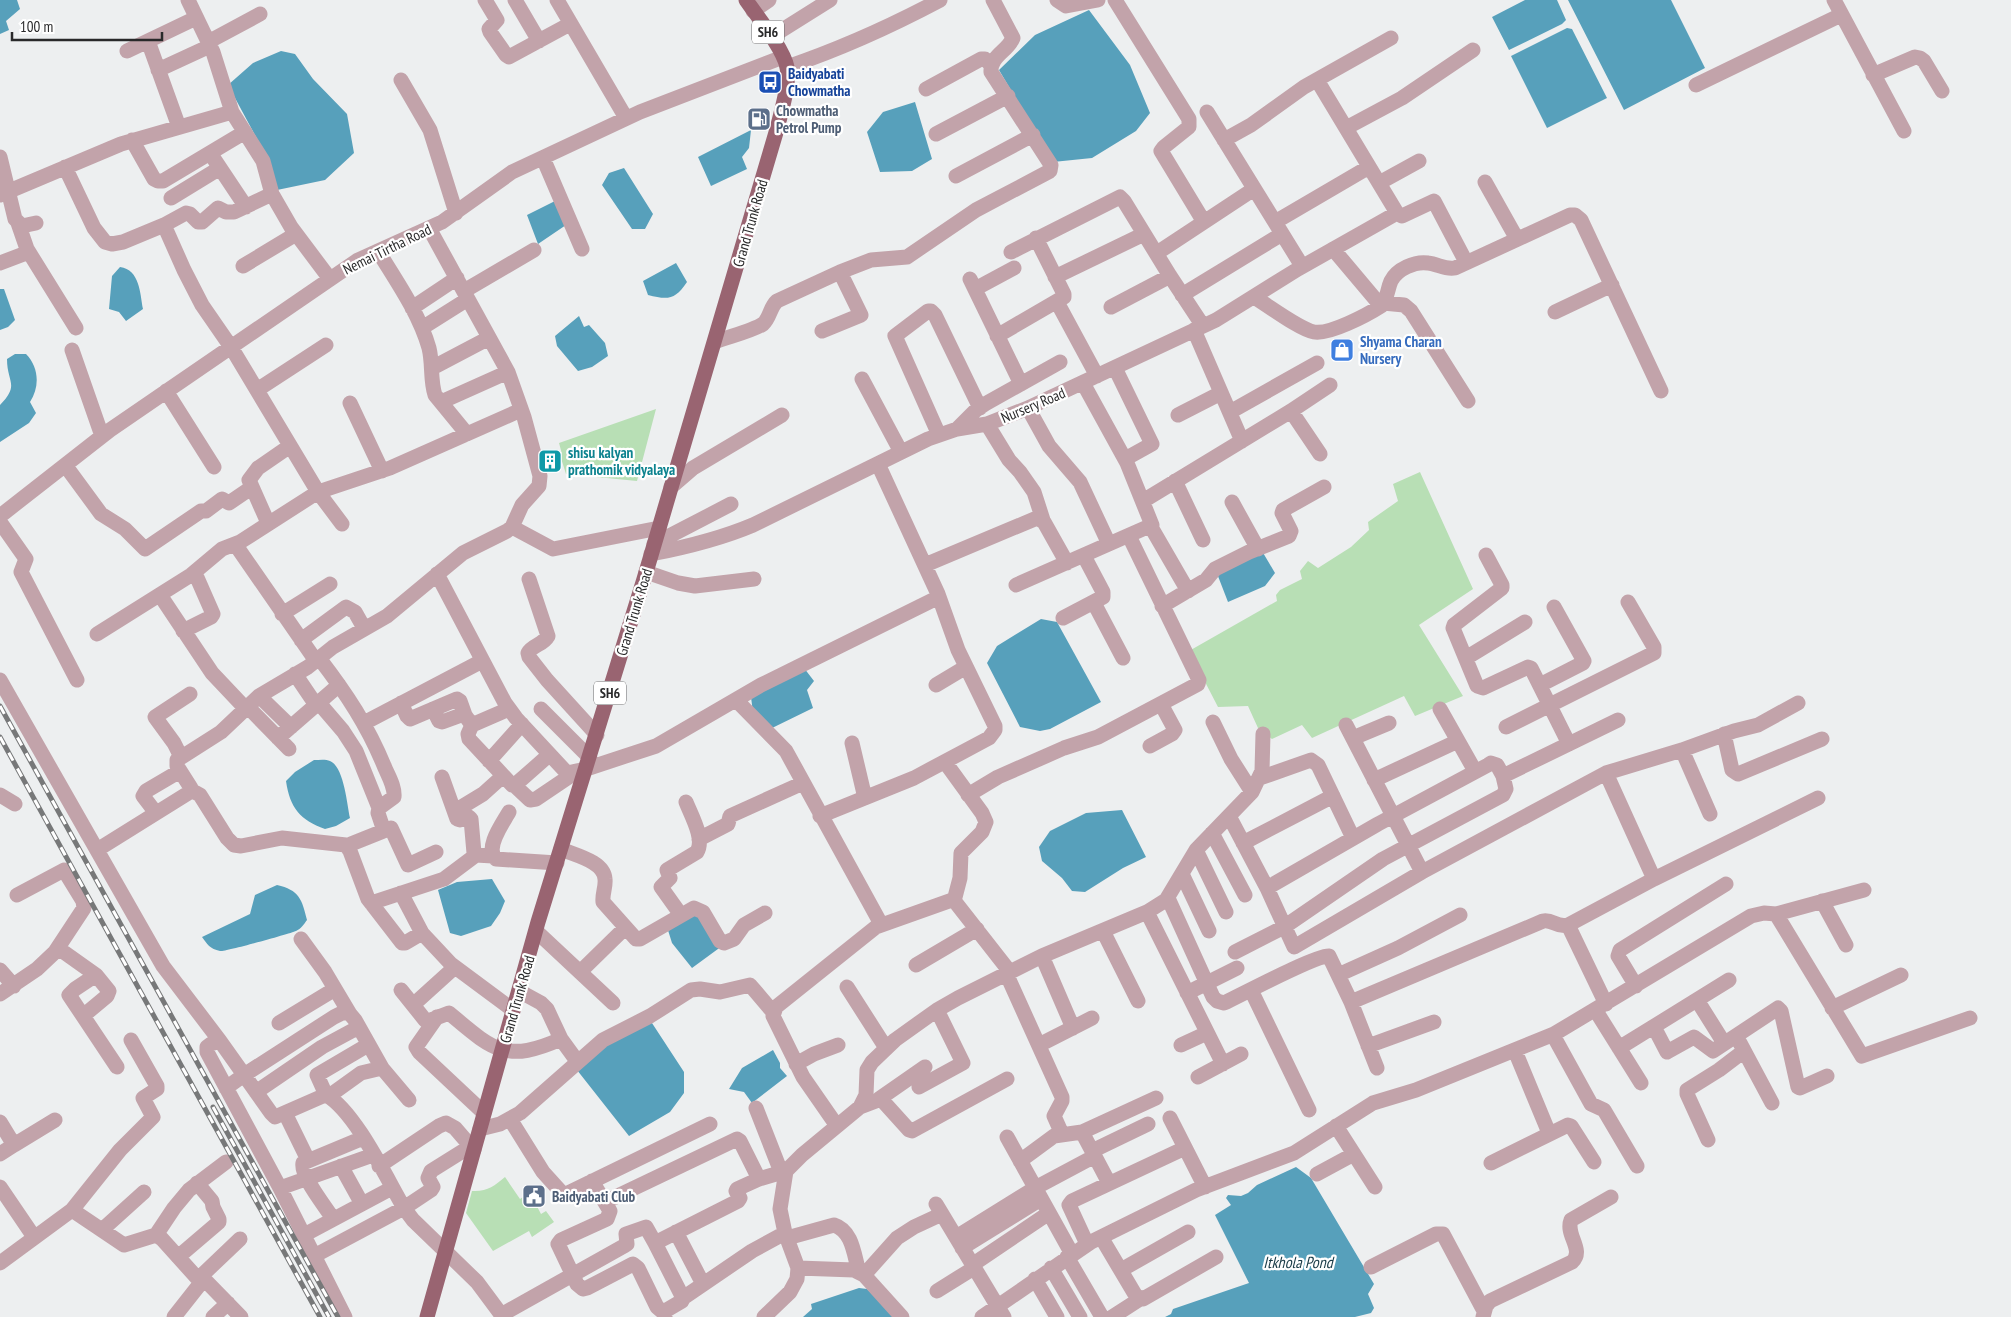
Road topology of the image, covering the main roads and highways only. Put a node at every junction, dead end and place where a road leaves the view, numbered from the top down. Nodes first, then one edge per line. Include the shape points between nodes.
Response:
1 (749, 6) edge
2 (427, 1317) edge

1 - 2 main road, Grand Trunk Road / SH6 via 772,37 785,62 787,83 777,129 597,735 584,766 472,1148

